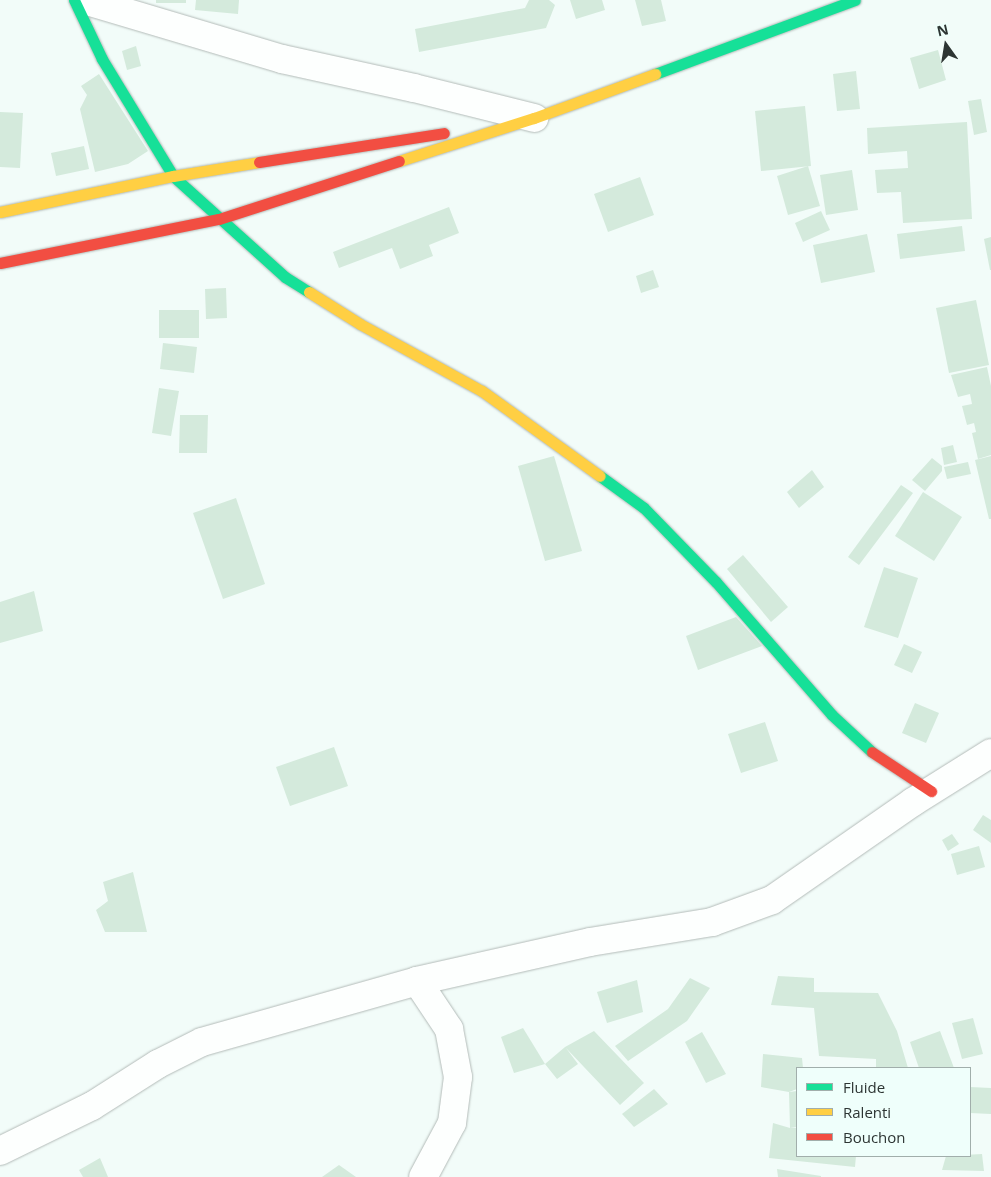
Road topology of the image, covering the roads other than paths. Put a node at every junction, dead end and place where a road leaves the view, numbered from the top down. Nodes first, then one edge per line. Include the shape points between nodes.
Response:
1 (74, 0) edge
2 (84, 0) edge
3 (854, 0) edge
4 (534, 118) junction
5 (173, 176) junction
6 (0, 212) edge
7 (219, 219) junction
8 (0, 263) edge
9 (991, 753) edge
10 (932, 791) junction
11 (417, 981) junction
12 (0, 1151) edge
13 (423, 1177) edge

1 - 5 main road via 102,59
2 - 4 street via 282,59
3 - 4 main road
4 - 5 main road
4 - 7 main road
5 - 6 main road
5 - 7 main road
7 - 8 main road
7 - 10 main road via 285,277 360,324 482,391 644,508 716,582 832,715 866,748
9 - 10 street
10 - 11 street via 772,900 712,922 590,942
11 - 12 street via 202,1042 158,1064 92,1106
11 - 13 street via 449,1029 458,1077 452,1123

